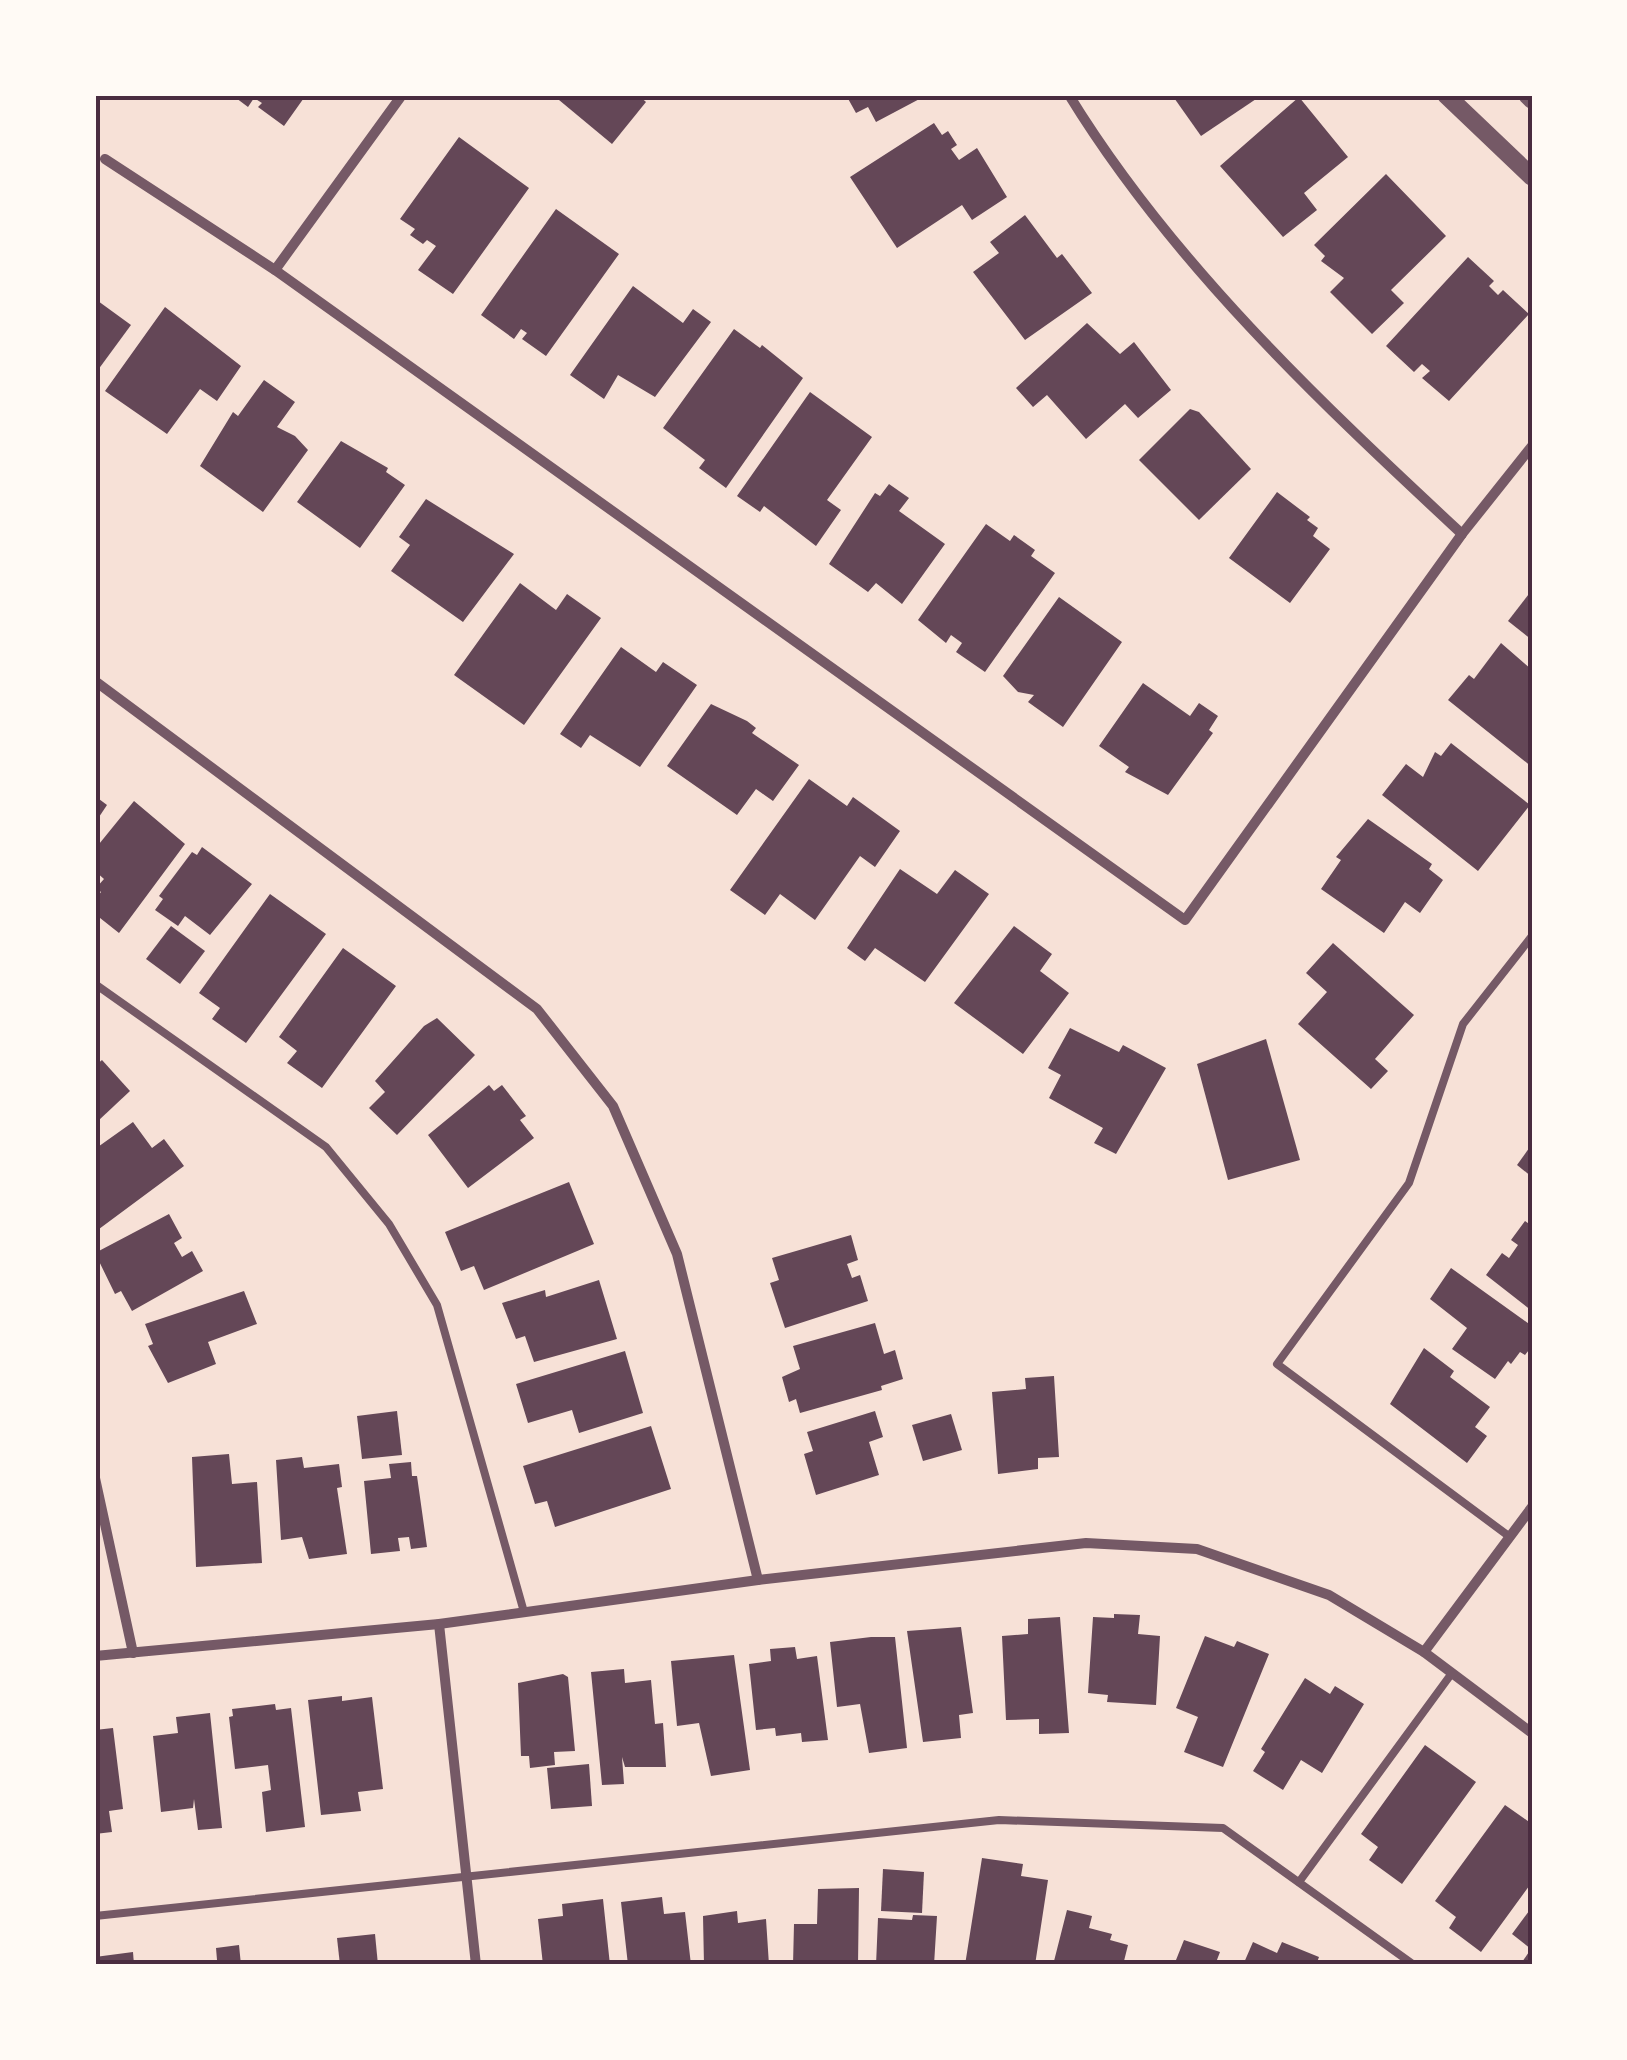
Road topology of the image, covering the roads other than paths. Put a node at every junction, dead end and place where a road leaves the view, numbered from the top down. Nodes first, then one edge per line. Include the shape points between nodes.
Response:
1 (402, 95) edge
2 (1070, 95) edge
3 (1446, 95) edge
4 (105, 159) dead end
5 (1532, 178) edge
6 (275, 270) junction
7 (1532, 446) edge
8 (1462, 534) junction
9 (95, 681) edge
10 (1532, 936) edge
11 (95, 984) edge
12 (95, 1478) edge
13 (1532, 1507) edge
14 (1510, 1537) junction
15 (758, 1580) junction
16 (524, 1612) junction
17 (438, 1624) junction
18 (1424, 1652) junction
19 (133, 1653) junction
20 (95, 1656) edge
21 (1452, 1673) junction
22 (1532, 1732) edge
23 (465, 1876) junction
24 (1299, 1882) junction
25 (95, 1916) edge
26 (476, 1965) edge
27 (1414, 1965) edge

1 - 6 street
2 - 8 street via 1193,264 1322,403
3 - 5 street
4 - 6 street
6 - 8 street via 1185,920
7 - 8 street
9 - 15 street via 537,1009 613,1106 677,1254
10 - 14 lane via 1462,1024 1409,1183 1277,1364
11 - 16 lane via 326,1146 389,1224 437,1305
12 - 19 street
13 - 14 street
14 - 18 street
15 - 16 street
15 - 18 street via 1086,1543 1198,1549 1329,1594
16 - 17 street
17 - 19 street
17 - 23 street
18 - 21 street
19 - 20 street
21 - 22 street
21 - 24 lane
23 - 24 lane via 999,1820 1223,1828
23 - 25 lane
23 - 26 street
24 - 27 lane

